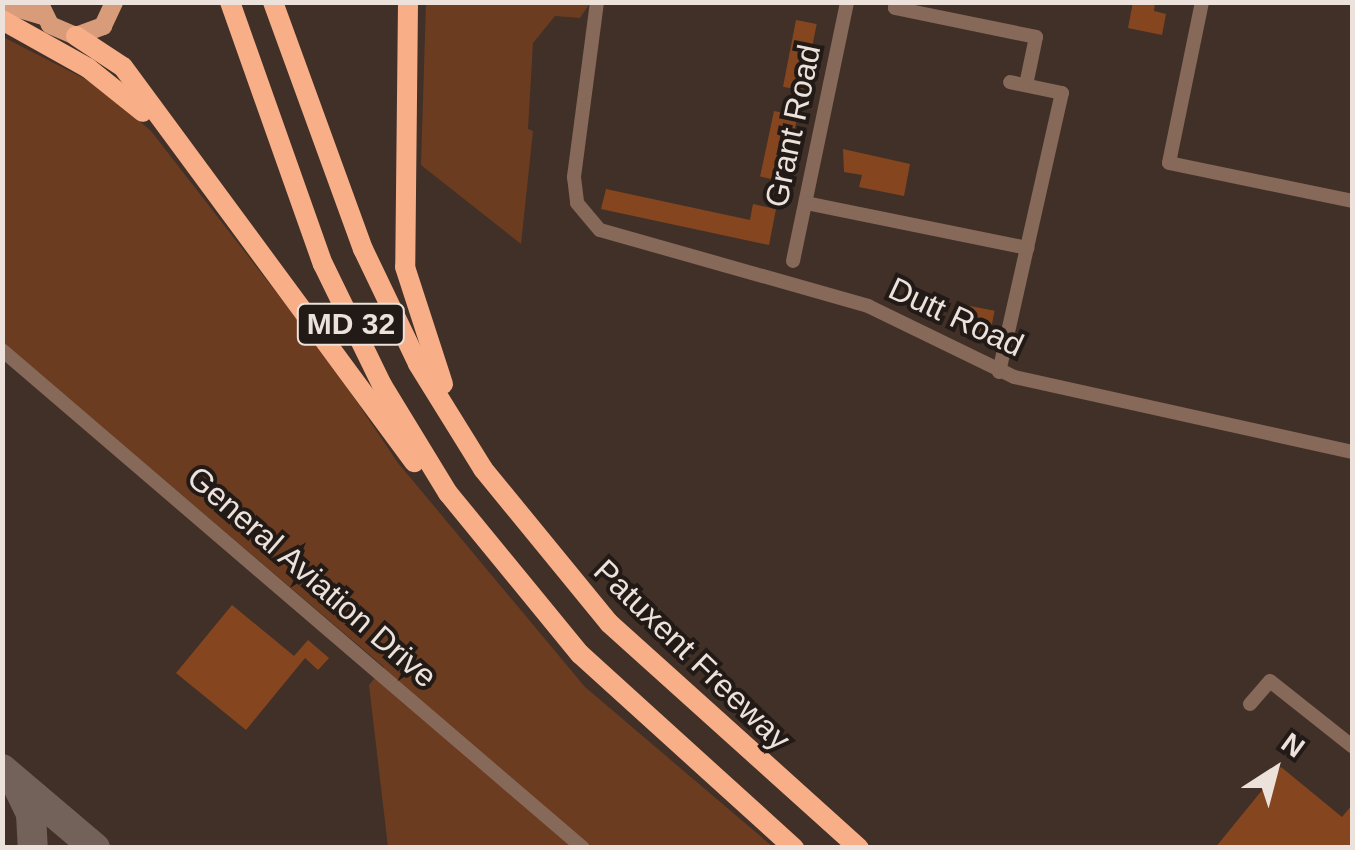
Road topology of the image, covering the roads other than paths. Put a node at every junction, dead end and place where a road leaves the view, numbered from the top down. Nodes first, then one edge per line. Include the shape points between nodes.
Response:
1 (114, 2) edge
2 (230, 2) edge
3 (273, 2) edge
4 (408, 2) edge
5 (597, 2) edge
6 (848, 2) edge
7 (896, 2) edge
8 (1202, 2) edge
9 (2, 4) edge
10 (41, 9) edge
11 (940, 10) edge
12 (2, 20) edge
13 (76, 36) junction
14 (189, 161) junction
15 (1352, 201) edge
16 (806, 203) junction
17 (1027, 248) junction
18 (792, 261) dead end
19 (2, 350) edge
20 (999, 372) junction
21 (1352, 452) edge
22 (572, 582) junction
23 (540, 610) junction
24 (1250, 704) dead end
25 (1352, 746) edge
26 (584, 848) edge
27 (794, 848) edge
28 (859, 848) edge

1 - 13 main road via 103,26
2 - 23 highway, MD 32 via 292,186 353,330 448,492
3 - 22 highway, Patuxent Freeway / MD 32 via 330,169 390,309 483,469
4 - 22 highway via 402,214 411,296 454,407
5 - 20 street, Dutt Road via 574,177 583,213 608,234 855,302
6 - 16 street, Grant Road
7 - 11 street via 895,8
8 - 15 street via 1169,163
9 - 10 main road
10 - 13 main road
11 - 17 street via 1036,37 1018,83 1062,92
12 - 14 highway via 111,84
13 - 14 highway via 112,54
14 - 23 highway via 440,498
16 - 17 street
16 - 18 street, Grant Road
17 - 20 street
19 - 26 street, General Aviation Drive
20 - 21 street, Dutt Road
22 - 28 highway, Patuxent Freeway / MD 32 via 652,666
23 - 27 highway, MD 32 via 625,698
24 - 25 street via 1270,682

